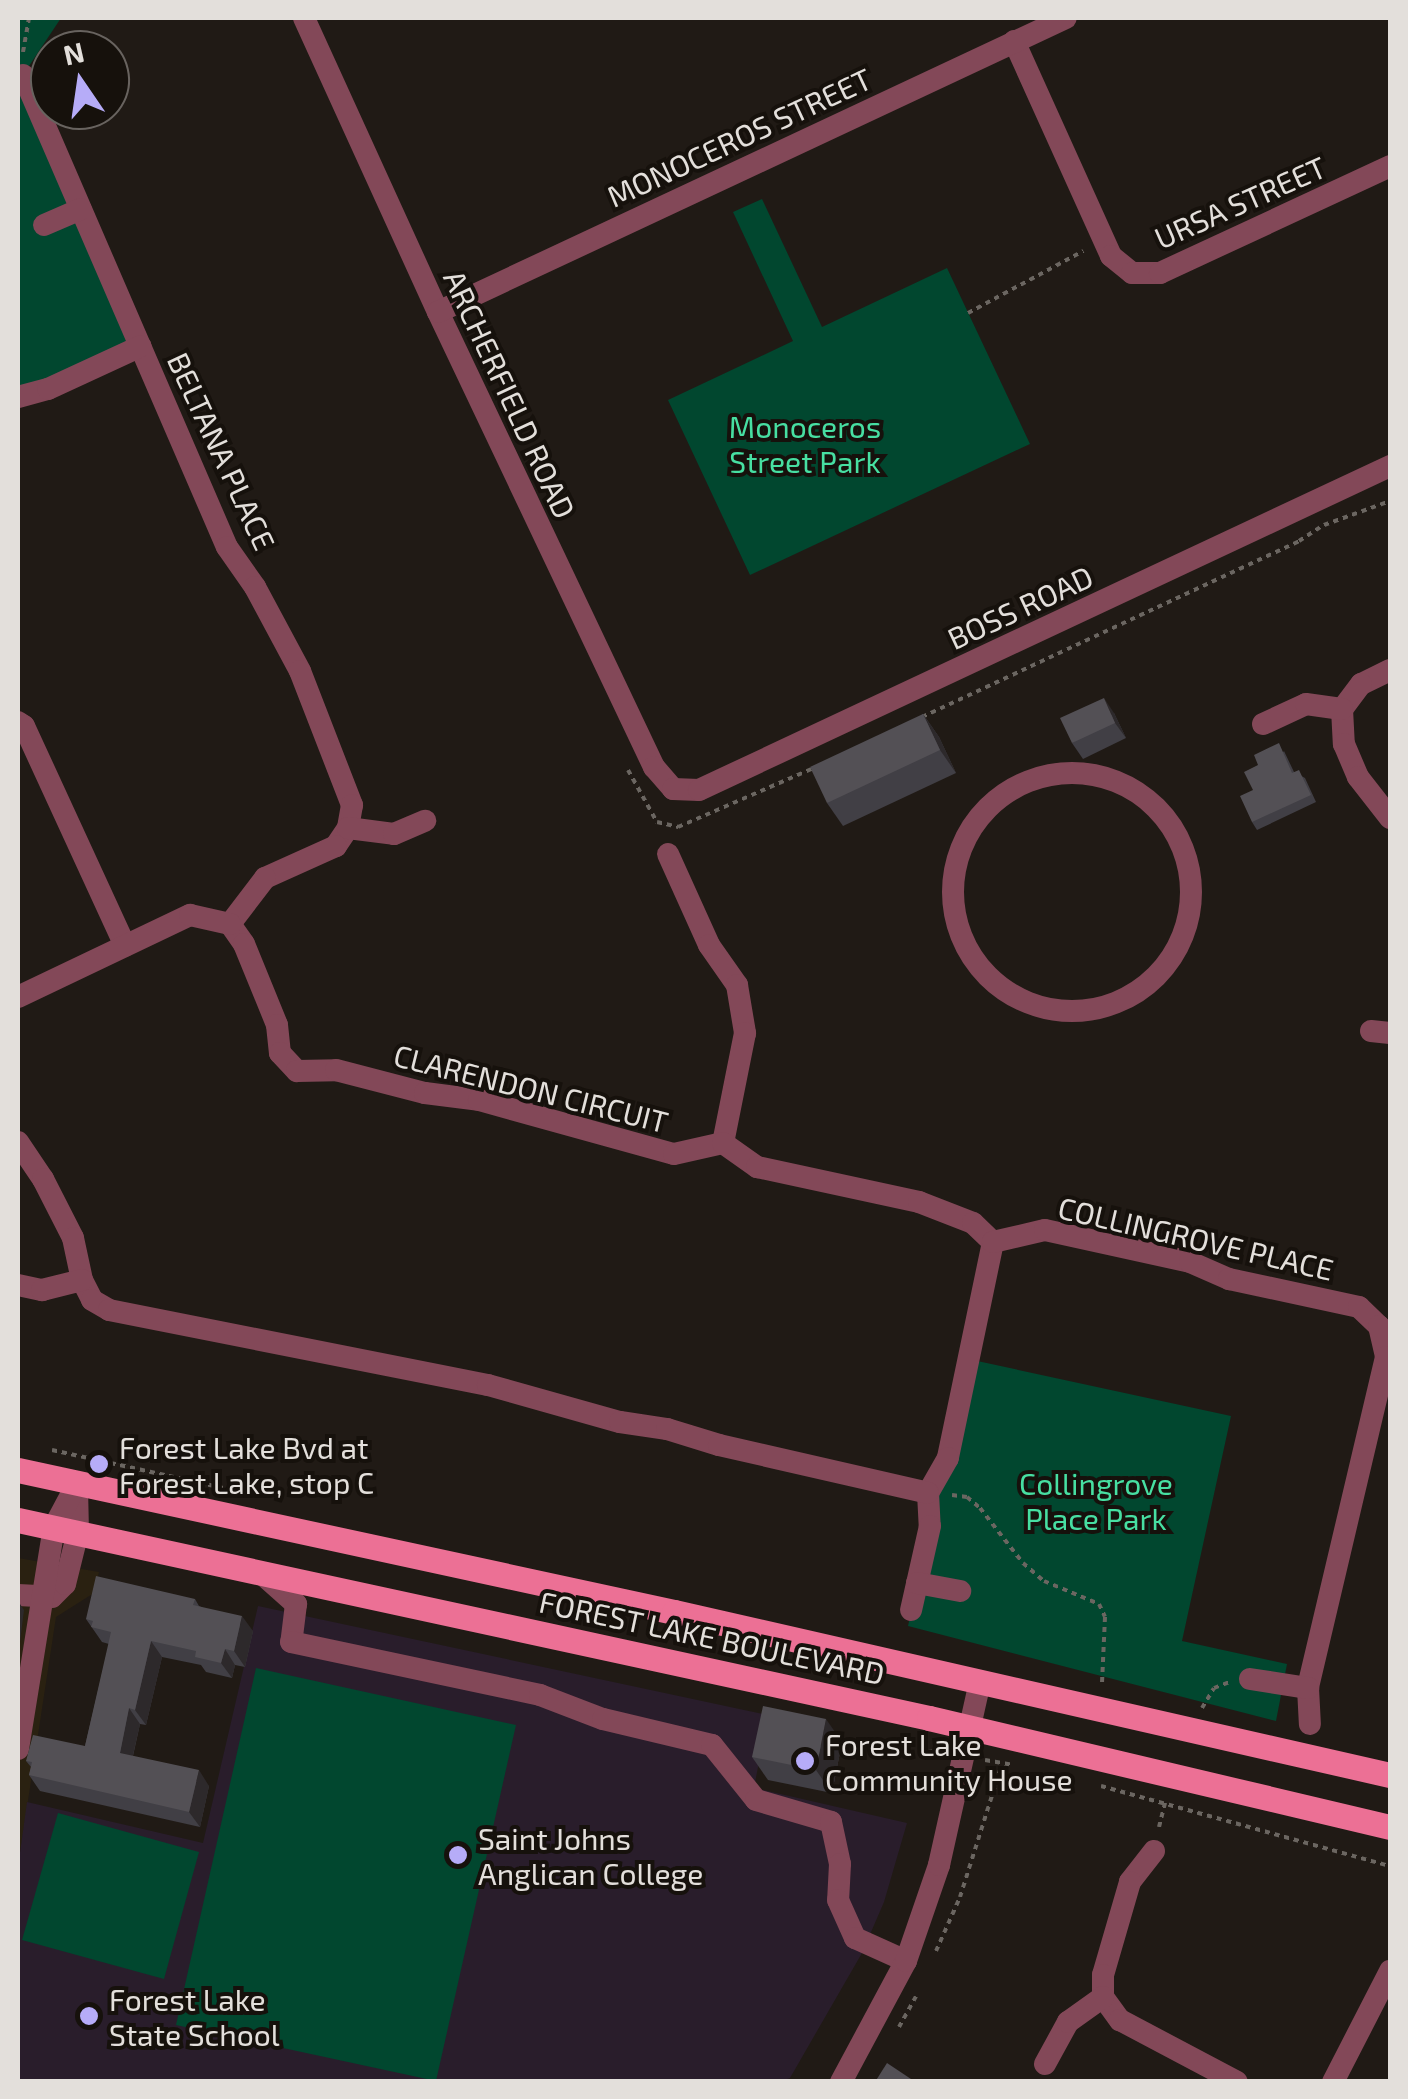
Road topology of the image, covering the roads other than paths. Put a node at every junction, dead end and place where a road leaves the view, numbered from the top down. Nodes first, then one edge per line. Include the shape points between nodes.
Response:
1 (304, 18) edge
2 (1066, 18) edge
3 (1014, 41) junction
4 (20, 70) edge
5 (1390, 166) edge
6 (81, 209) junction
7 (44, 224) dead end
8 (438, 312) junction
9 (141, 346) junction
10 (18, 397) edge
11 (1390, 466) edge
12 (1390, 670) edge
13 (1342, 709) junction
14 (18, 722) edge
15 (1263, 724) dead end
16 (673, 790) joint
17 (1390, 818) edge
18 (424, 821) dead end
19 (348, 828) junction
20 (668, 854) dead end
21 (954, 919) joint
22 (230, 924) junction
23 (125, 946) junction
24 (18, 998) edge
25 (18, 1142) edge
26 (722, 1142) junction
27 (993, 1242) junction
28 (82, 1280) junction
29 (18, 1285) edge
30 (1385, 1324) edge
31 (18, 1470) edge
32 (77, 1484) junction
33 (928, 1493) junction
34 (18, 1520) edge
35 (66, 1530) junction
36 (261, 1573) junction
37 (918, 1582) junction
38 (960, 1590) dead end
39 (28, 1596) edge
40 (911, 1610) dead end
41 (1250, 1679) road end
42 (980, 1682) junction
43 (1308, 1688) junction
44 (1310, 1724) dead end
45 (970, 1727) junction
46 (18, 1750) edge
47 (1390, 1774) edge
48 (1390, 1828) edge
49 (1154, 1852) dead end
50 (906, 1962) junction
51 (1390, 1971) edge
52 (1103, 1998) junction
53 (1045, 2064) dead end
54 (841, 2082) edge
55 (1237, 2082) edge
56 (1333, 2082) edge

1 - 8 street, ARCHERFIELD ROAD
2 - 3 street, MONOCEROS STREET
3 - 5 street, URSA STREET via 1111,256 1132,273 1160,273
3 - 8 street, MONOCEROS STREET
4 - 6 street, BELTANA PLACE
6 - 7 street
6 - 9 street, BELTANA PLACE
8 - 16 street, ARCHERFIELD ROAD via 654,768
9 - 10 street
9 - 19 street, BELTANA PLACE via 228,547 300,670 352,806
11 - 16 street, BOSS ROAD via 699,790
12 - 13 street via 1361,684
13 - 15 street via 1306,704
13 - 17 street via 1344,744 1358,777
14 - 23 street
18 - 19 street via 394,834
19 - 22 street via 336,846 265,878
20 - 26 street via 709,945 738,985 745,1033
21 - 21 street via 952,878 964,839 988,806 1022,784 1061,773 1099,775 1150,802 1184,848 1193,885 1188,923 1173,958 1147,987 1113,1006 1073,1012 1032,1006 997,987 970,956
22 - 23 street via 190,916
22 - 26 street, CLARENDON CIRCUIT via 277,1026 280,1053 297,1071 336,1070 479,1100 674,1154
23 - 24 street
25 - 28 street via 73,1238
26 - 27 street via 756,1167 919,1202 973,1222
27 - 30 street, COLLINGROVE PLACE via 1045,1230 1359,1307
27 - 33 street via 948,1458
28 - 29 street via 42,1290
28 - 33 street via 92,1300 110,1310 488,1385
30 - 43 street, COLLINGROVE PLACE via 1386,1357
31 - 32 main road, FOREST LAKE BOULEVARD
32 - 35 street
32 - 42 main road, FOREST LAKE BOULEVARD
33 - 37 street via 930,1526
34 - 35 main road, FOREST LAKE BOULEVARD
35 - 36 main road, FOREST LAKE BOULEVARD
35 - 39 street
36 - 45 main road, FOREST LAKE BOULEVARD
36 - 50 street via 296,1604 292,1642 540,1695 712,1745 756,1800 831,1822 840,1864 838,1900 855,1938
37 - 38 street
37 - 40 street
39 - 46 street
41 - 43 street
42 - 45 street
42 - 47 main road, FOREST LAKE BOULEVARD
43 - 44 street, COLLINGROVE PLACE
45 - 48 main road, FOREST LAKE BOULEVARD
45 - 50 street via 939,1864
49 - 52 street via 1130,1882
50 - 54 street
51 - 56 street
52 - 53 street via 1068,2022
52 - 55 street via 1120,2020

